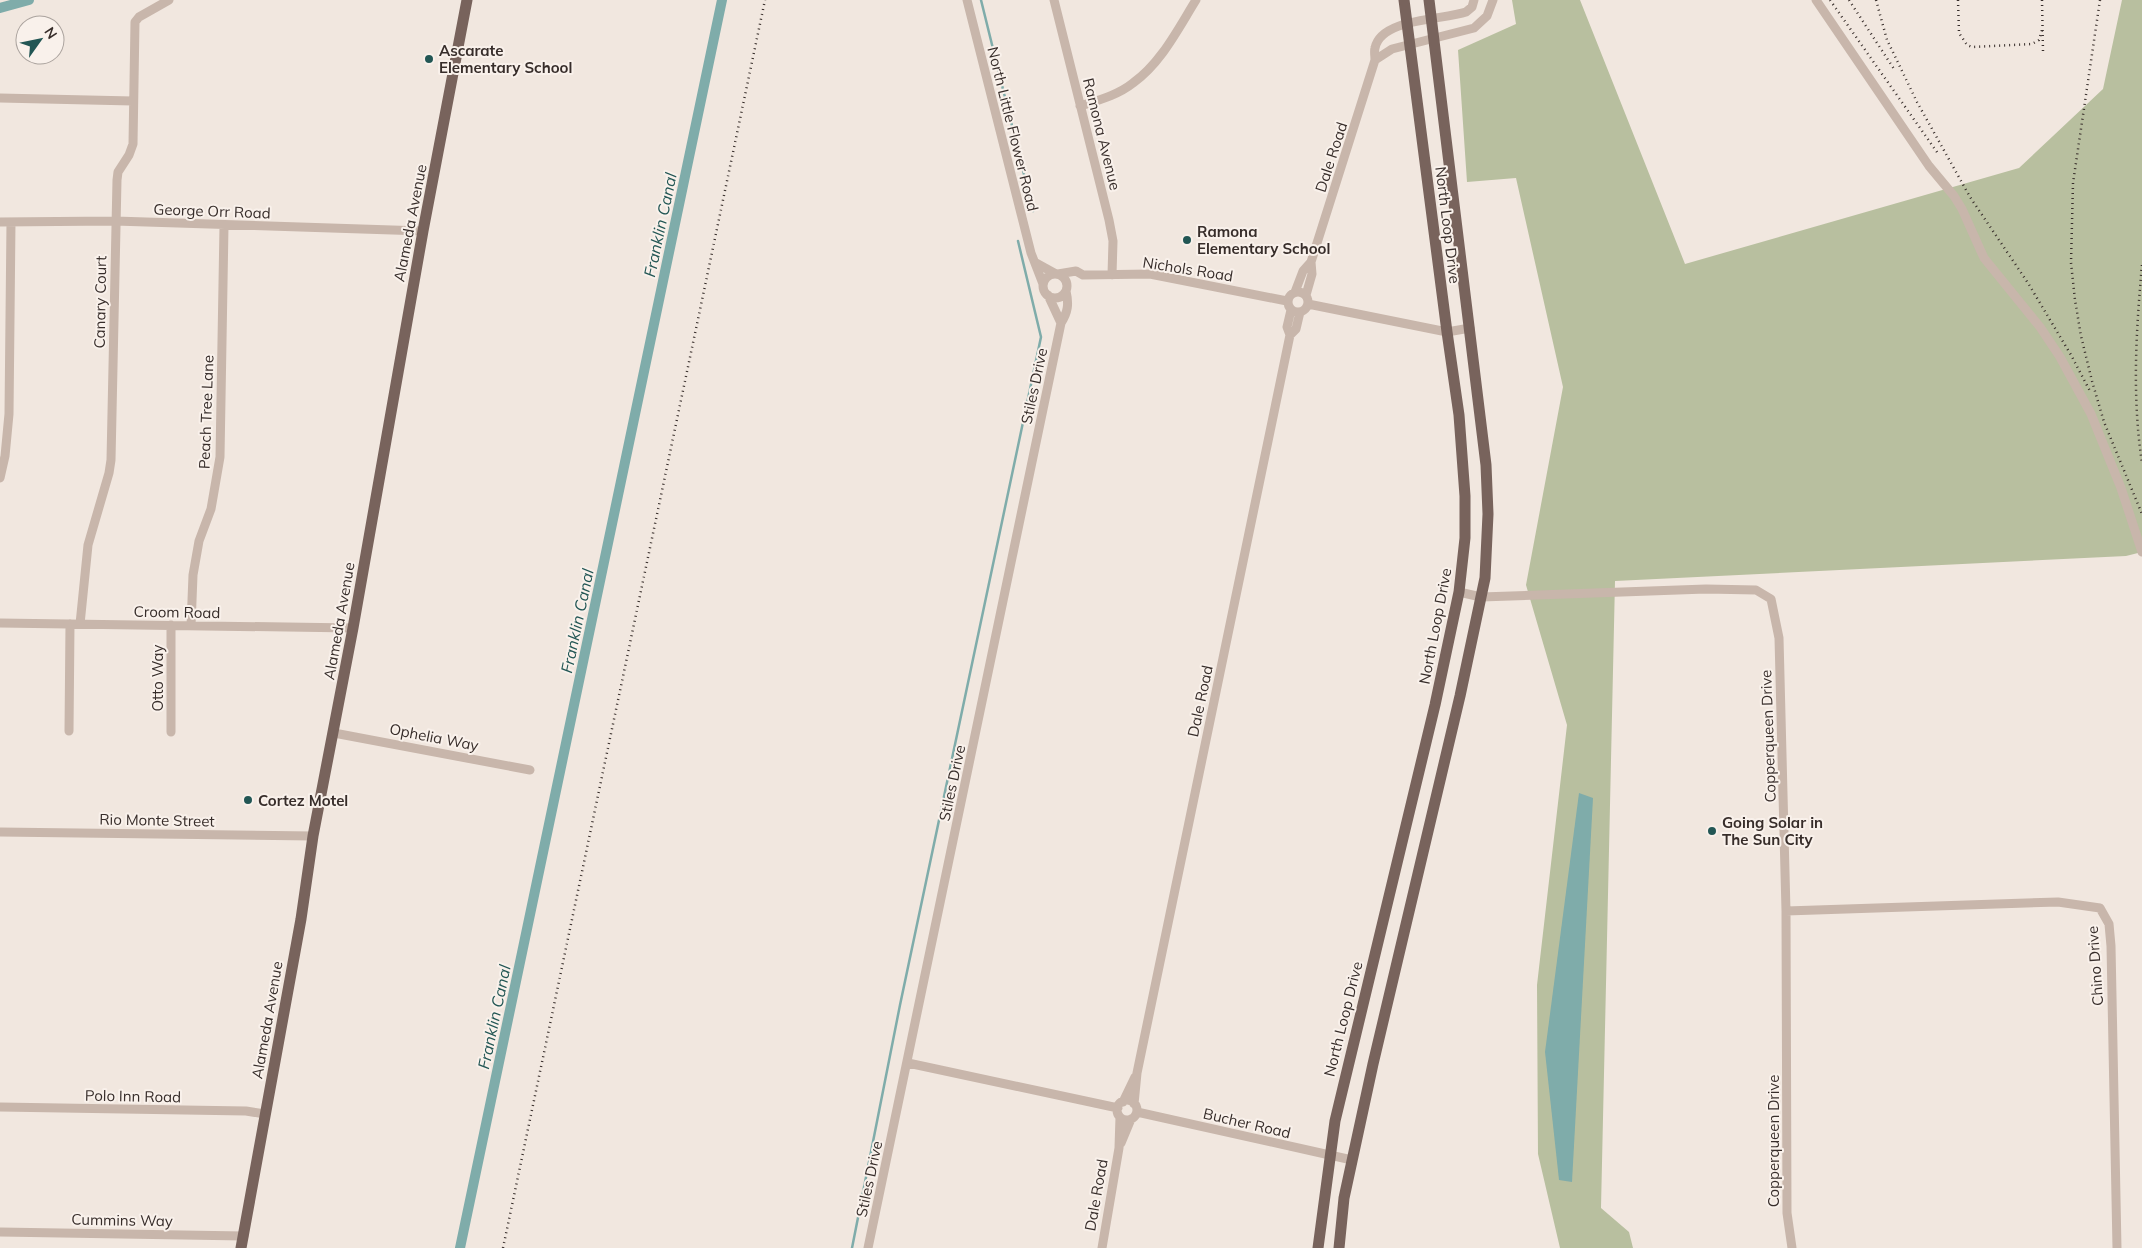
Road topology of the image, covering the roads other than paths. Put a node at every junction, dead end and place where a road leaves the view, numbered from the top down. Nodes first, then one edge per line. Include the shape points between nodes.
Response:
1 (169, 0) edge
2 (467, 0) edge
3 (967, 0) edge
4 (1054, 0) edge
5 (1196, 0) edge
6 (1404, 0) edge
7 (1429, 0) edge
8 (1474, 0) edge
9 (1493, 0) edge
10 (1816, 0) edge
11 (1431, 19) junction
12 (1407, 23) junction
13 (1433, 38) junction
14 (1410, 44) junction
15 (1376, 60) junction
16 (0, 98) edge
17 (133, 101) junction
18 (1080, 106) junction
19 (115, 221) junction
20 (0, 222) edge
21 (12, 222) junction
22 (224, 226) junction
23 (423, 231) junction
24 (1311, 262) junction
25 (1036, 263) junction
26 (1057, 274) junction
27 (1083, 275) junction
28 (1112, 275) junction
29 (1043, 284) junction
30 (1066, 288) junction
31 (1295, 292) junction
32 (1048, 295) junction
33 (1307, 300) junction
34 (1292, 308) junction
35 (1061, 324) junction
36 (1470, 328) junction
37 (1447, 332) junction
38 (0, 478) edge
39 (2142, 552) edge
40 (1459, 592) junction
41 (1482, 597) junction
42 (0, 623) edge
43 (70, 624) junction
44 (80, 624) junction
45 (171, 625) junction
46 (191, 626) junction
47 (353, 628) junction
48 (69, 731) dead end
49 (171, 732) dead end
50 (334, 733) junction
51 (530, 770) dead end
52 (0, 832) edge
53 (313, 836) junction
54 (1394, 873) junction
55 (1416, 878) junction
56 (1786, 911) junction
57 (908, 1063) junction
58 (1137, 1073) junction
59 (0, 1107) edge
60 (1120, 1109) junction
61 (1134, 1112) junction
62 (265, 1114) junction
63 (1119, 1148) junction
64 (1329, 1156) junction
65 (1352, 1160) junction
66 (0, 1232) edge
67 (244, 1236) junction
68 (242, 1248) edge
69 (868, 1248) edge
70 (1102, 1248) edge
71 (1318, 1248) edge
72 (1339, 1248) edge
73 (1792, 1248) edge
74 (2117, 1248) edge

1 - 17 street, Canary Court via 136,20
2 - 23 main road, Alameda Avenue
3 - 25 street, North Little Flower Road via 1002,144
4 - 18 street, Ramona Avenue
5 - 18 street via 1168,45 1134,83
6 - 12 main road, North Loop Drive
7 - 11 main road, North Loop Drive
8 - 11 street, Dale Road via 1466,12
9 - 13 street via 1480,24 1465,32
10 - 39 street via 1929,166 1954,196 1984,258 2060,357 2090,414
11 - 12 street, Dale Road
11 - 13 main road, North Loop Drive
12 - 14 main road, North Loop Drive
12 - 15 street, Dale Road via 1385,32 1375,47
13 - 14 street
13 - 36 main road, North Loop Drive
14 - 15 street via 1387,51
14 - 37 main road, North Loop Drive
15 - 24 street, Dale Road
16 - 17 street
17 - 19 street, Canary Court via 133,144 118,172
18 - 28 street, Ramona Avenue via 1113,241
19 - 21 street, George Orr Road
19 - 22 street, George Orr Road
19 - 44 street, Canary Court via 111,460 88,545
20 - 21 street, George Orr Road
21 - 38 street via 9,414
22 - 23 street, George Orr Road
22 - 46 street, Peach Tree Lane via 220,457 194,575
23 - 47 main road, Alameda Avenue
24 - 31 street, Dale Road via 1303,271
24 - 33 street, Dale Road
25 - 26 street
25 - 29 street, North Little Flower Road
26 - 27 street, Nichols Road via 1076,272
26 - 29 street via 1048,276
26 - 30 street via 1064,278
27 - 28 street, Nichols Road
27 - 30 street
28 - 34 street, Nichols Road via 1150,274
29 - 32 street
30 - 32 street via 1059,297
30 - 35 street, Stiles Drive via 1068,305
31 - 33 street
31 - 34 street, Dale Road via 1289,297
32 - 35 street
33 - 34 street via 1303,311
33 - 37 street
34 - 58 street, Dale Road via 1296,329 1290,335
35 - 57 street, Stiles Drive
36 - 37 street
36 - 41 main road, North Loop Drive via 1486,465 1487,546
37 - 40 main road, North Loop Drive via 1459,415 1465,496 1465,538
40 - 41 street, Copperqueen Drive
40 - 54 main road, North Loop Drive
41 - 55 main road, North Loop Drive
41 - 56 street, Copperqueen Drive via 1706,589 1756,590 1771,599 1778,638
42 - 43 street, Croom Road
43 - 44 street, Croom Road
43 - 48 street
44 - 45 street, Croom Road
45 - 46 street, Croom Road
45 - 49 street, Otto Way
46 - 47 street, Croom Road
47 - 50 main road, Alameda Avenue
50 - 51 street, Ophelia Way
50 - 53 main road, Alameda Avenue
52 - 53 street, Rio Monte Street
53 - 62 main road, Alameda Avenue
54 - 55 main road
54 - 64 main road, North Loop Drive via 1342,1088
55 - 65 main road, North Loop Drive
56 - 73 street, Copperqueen Drive via 1787,1213
56 - 74 street, Chino Drive via 2058,902 2100,908 2110,924
57 - 60 street
57 - 69 street, Stiles Drive
58 - 60 street, Dale Road
58 - 61 street, Dale Road
59 - 62 street, Polo Inn Road
60 - 61 street via 1129,1101
60 - 61 street via 1125,1120
60 - 63 street, Dale Road
61 - 63 street, Dale Road
61 - 64 street, Bucher Road
62 - 67 main road, Alameda Avenue
63 - 70 street, Dale Road
64 - 65 street, Bucher Road
64 - 71 main road, North Loop Drive
65 - 72 main road, North Loop Drive
66 - 67 street, Cummins Way
67 - 68 main road, Alameda Avenue

